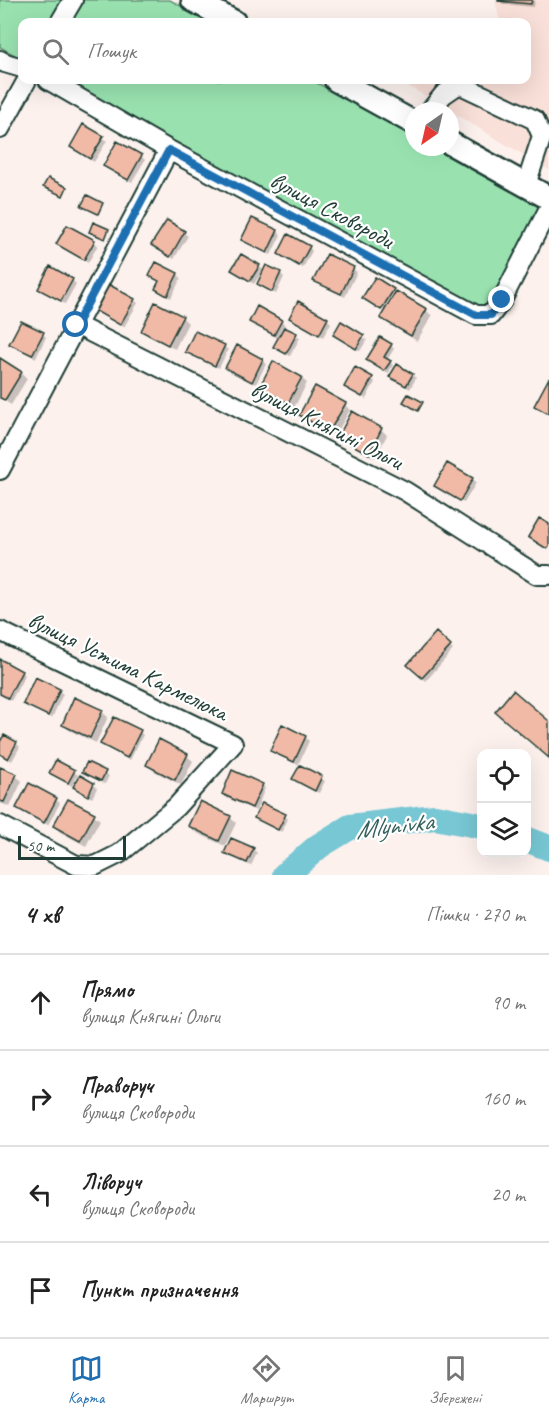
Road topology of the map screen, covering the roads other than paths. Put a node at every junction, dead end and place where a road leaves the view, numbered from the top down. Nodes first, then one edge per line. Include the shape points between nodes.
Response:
1 (73, 0) edge
2 (193, 0) edge
3 (62, 18) edge
4 (227, 18) edge
5 (0, 60) edge
6 (18, 67) edge
7 (25, 84) edge
8 (55, 84) edge
9 (343, 84) edge
10 (437, 102) edge
11 (405, 118) edge
12 (0, 129) edge
13 (459, 148) edge
14 (169, 150) junction
15 (526, 185) junction
16 (549, 198) edge
17 (549, 208) edge
18 (76, 325) junction
19 (0, 470) edge
20 (549, 575) edge
21 (0, 631) edge
22 (0, 825) edge

1 - 3 street
2 - 4 main road
5 - 6 street
7 - 12 street
8 - 14 street, вулиця Сковороди
9 - 11 main road
10 - 15 street via 459,84 536,120 542,136
13 - 15 main road
14 - 17 street, вулиця Сковороди via 476,315 491,315 502,300
14 - 18 street
15 - 16 main road
18 - 19 street
18 - 20 street, вулиця Княгині Ольги via 405,491 537,575
21 - 22 street, вулиця Устима Кармелюка via 233,744 176,807 119,854 95,866 76,865

